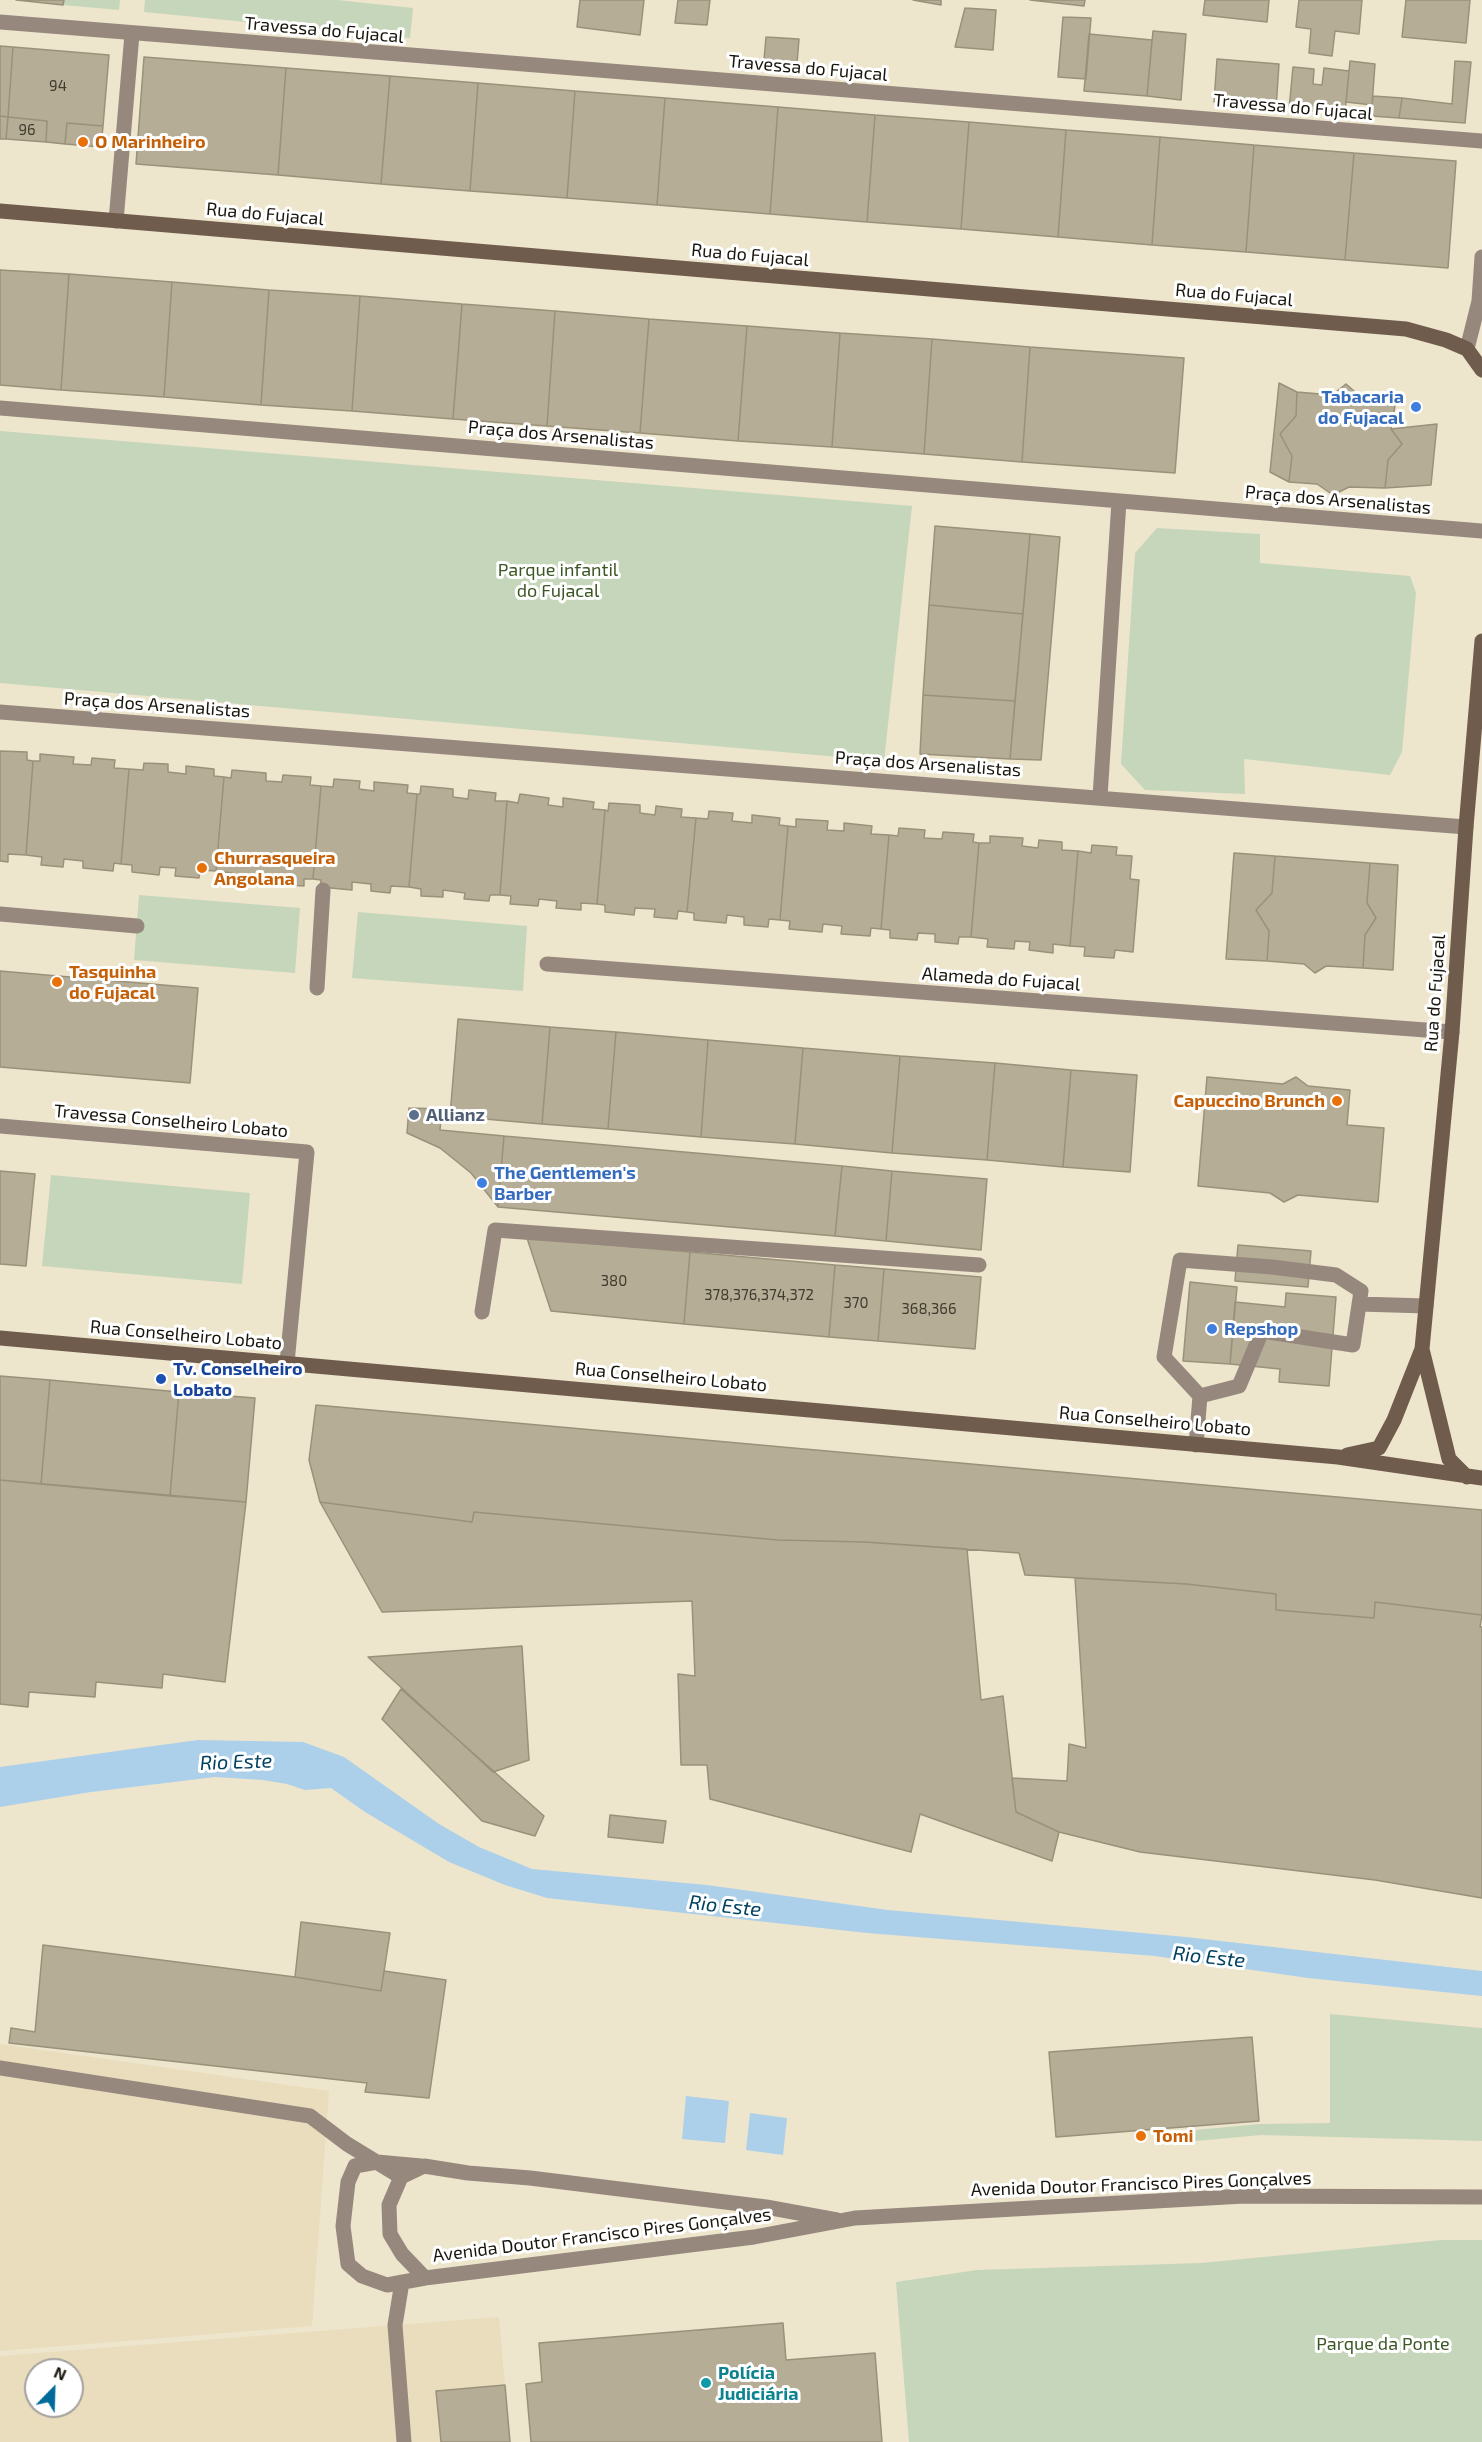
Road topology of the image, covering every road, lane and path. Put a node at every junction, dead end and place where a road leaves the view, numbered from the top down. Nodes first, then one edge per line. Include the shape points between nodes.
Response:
1 (0, 22) edge
2 (132, 34) junction
3 (1482, 141) edge
4 (0, 211) edge
5 (116, 221) junction
6 (1482, 257) edge
7 (1467, 349) junction
8 (1482, 370) edge
9 (0, 408) edge
10 (1119, 501) junction
11 (1482, 531) edge
12 (1482, 641) edge
13 (0, 712) edge
14 (1100, 797) junction
15 (1466, 827) junction
16 (322, 890) dead end
17 (0, 914) edge
18 (137, 926) dead end
19 (547, 964) dead end
20 (317, 988) dead end
21 (1452, 1032) junction
22 (0, 1126) edge
23 (979, 1265) dead end
24 (1360, 1297) junction
25 (1426, 1306) junction
26 (482, 1312) dead end
27 (0, 1338) edge
28 (1422, 1349) junction
29 (287, 1363) junction
30 (1200, 1396) junction
31 (1196, 1445) junction
32 (1338, 1457) junction
33 (1474, 1478) edge
34 (0, 2068) edge
35 (377, 2162) junction
36 (424, 2166) junction
37 (401, 2177) junction
38 (1482, 2197) edge
39 (837, 2220) junction
40 (425, 2278) junction
41 (402, 2282) junction
42 (404, 2442) edge

1 - 2 street, Travessa do Fujacal
2 - 3 street, Travessa do Fujacal
2 - 5 street
4 - 5 main road, Rua do Fujacal
5 - 7 main road, Rua do Fujacal via 1406,329
6 - 7 street via 1479,301
7 - 8 main road
9 - 10 street, Praça dos Arsenalistas
10 - 11 street, Praça dos Arsenalistas
10 - 14 street
12 - 15 main road, Rua do Fujacal
13 - 14 street, Praça dos Arsenalistas
14 - 15 street, Praça dos Arsenalistas
15 - 21 main road, Rua do Fujacal
16 - 20 street
17 - 18 street
19 - 21 street, Alameda do Fujacal
21 - 25 main road, Rua do Fujacal
22 - 29 street, Travessa Conselheiro Lobato via 307,1152
23 - 26 street via 495,1230
24 - 25 street
24 - 30 street via 1353,1345 1262,1331 1239,1386
24 - 30 street via 1336,1275 1180,1260 1164,1357
25 - 28 main road, Rua do Fujacal
27 - 29 main road, Rua Conselheiro Lobato
28 - 32 main road via 1379,1448
28 - 33 main road via 1449,1459
29 - 31 main road, Rua Conselheiro Lobato
30 - 31 street
31 - 32 main road, Rua Conselheiro Lobato
32 - 33 main road
34 - 35 street via 310,2116
35 - 36 street, Avenida Doutor Francisco Pires Gonçalves
35 - 37 street
35 - 41 street via 355,2166 348,2182 343,2226 348,2264 362,2276 387,2285
36 - 37 street
36 - 39 street, Avenida Doutor Francisco Pires Gonçalves via 765,2207
37 - 40 street, Avenida Doutor Francisco Pires Gonçalves via 389,2205 390,2234 402,2254
38 - 39 street, Avenida Doutor Francisco Pires Gonçalves via 1244,2196
39 - 40 street, Avenida Doutor Francisco Pires Gonçalves via 754,2237
40 - 41 street
41 - 42 street via 395,2325

